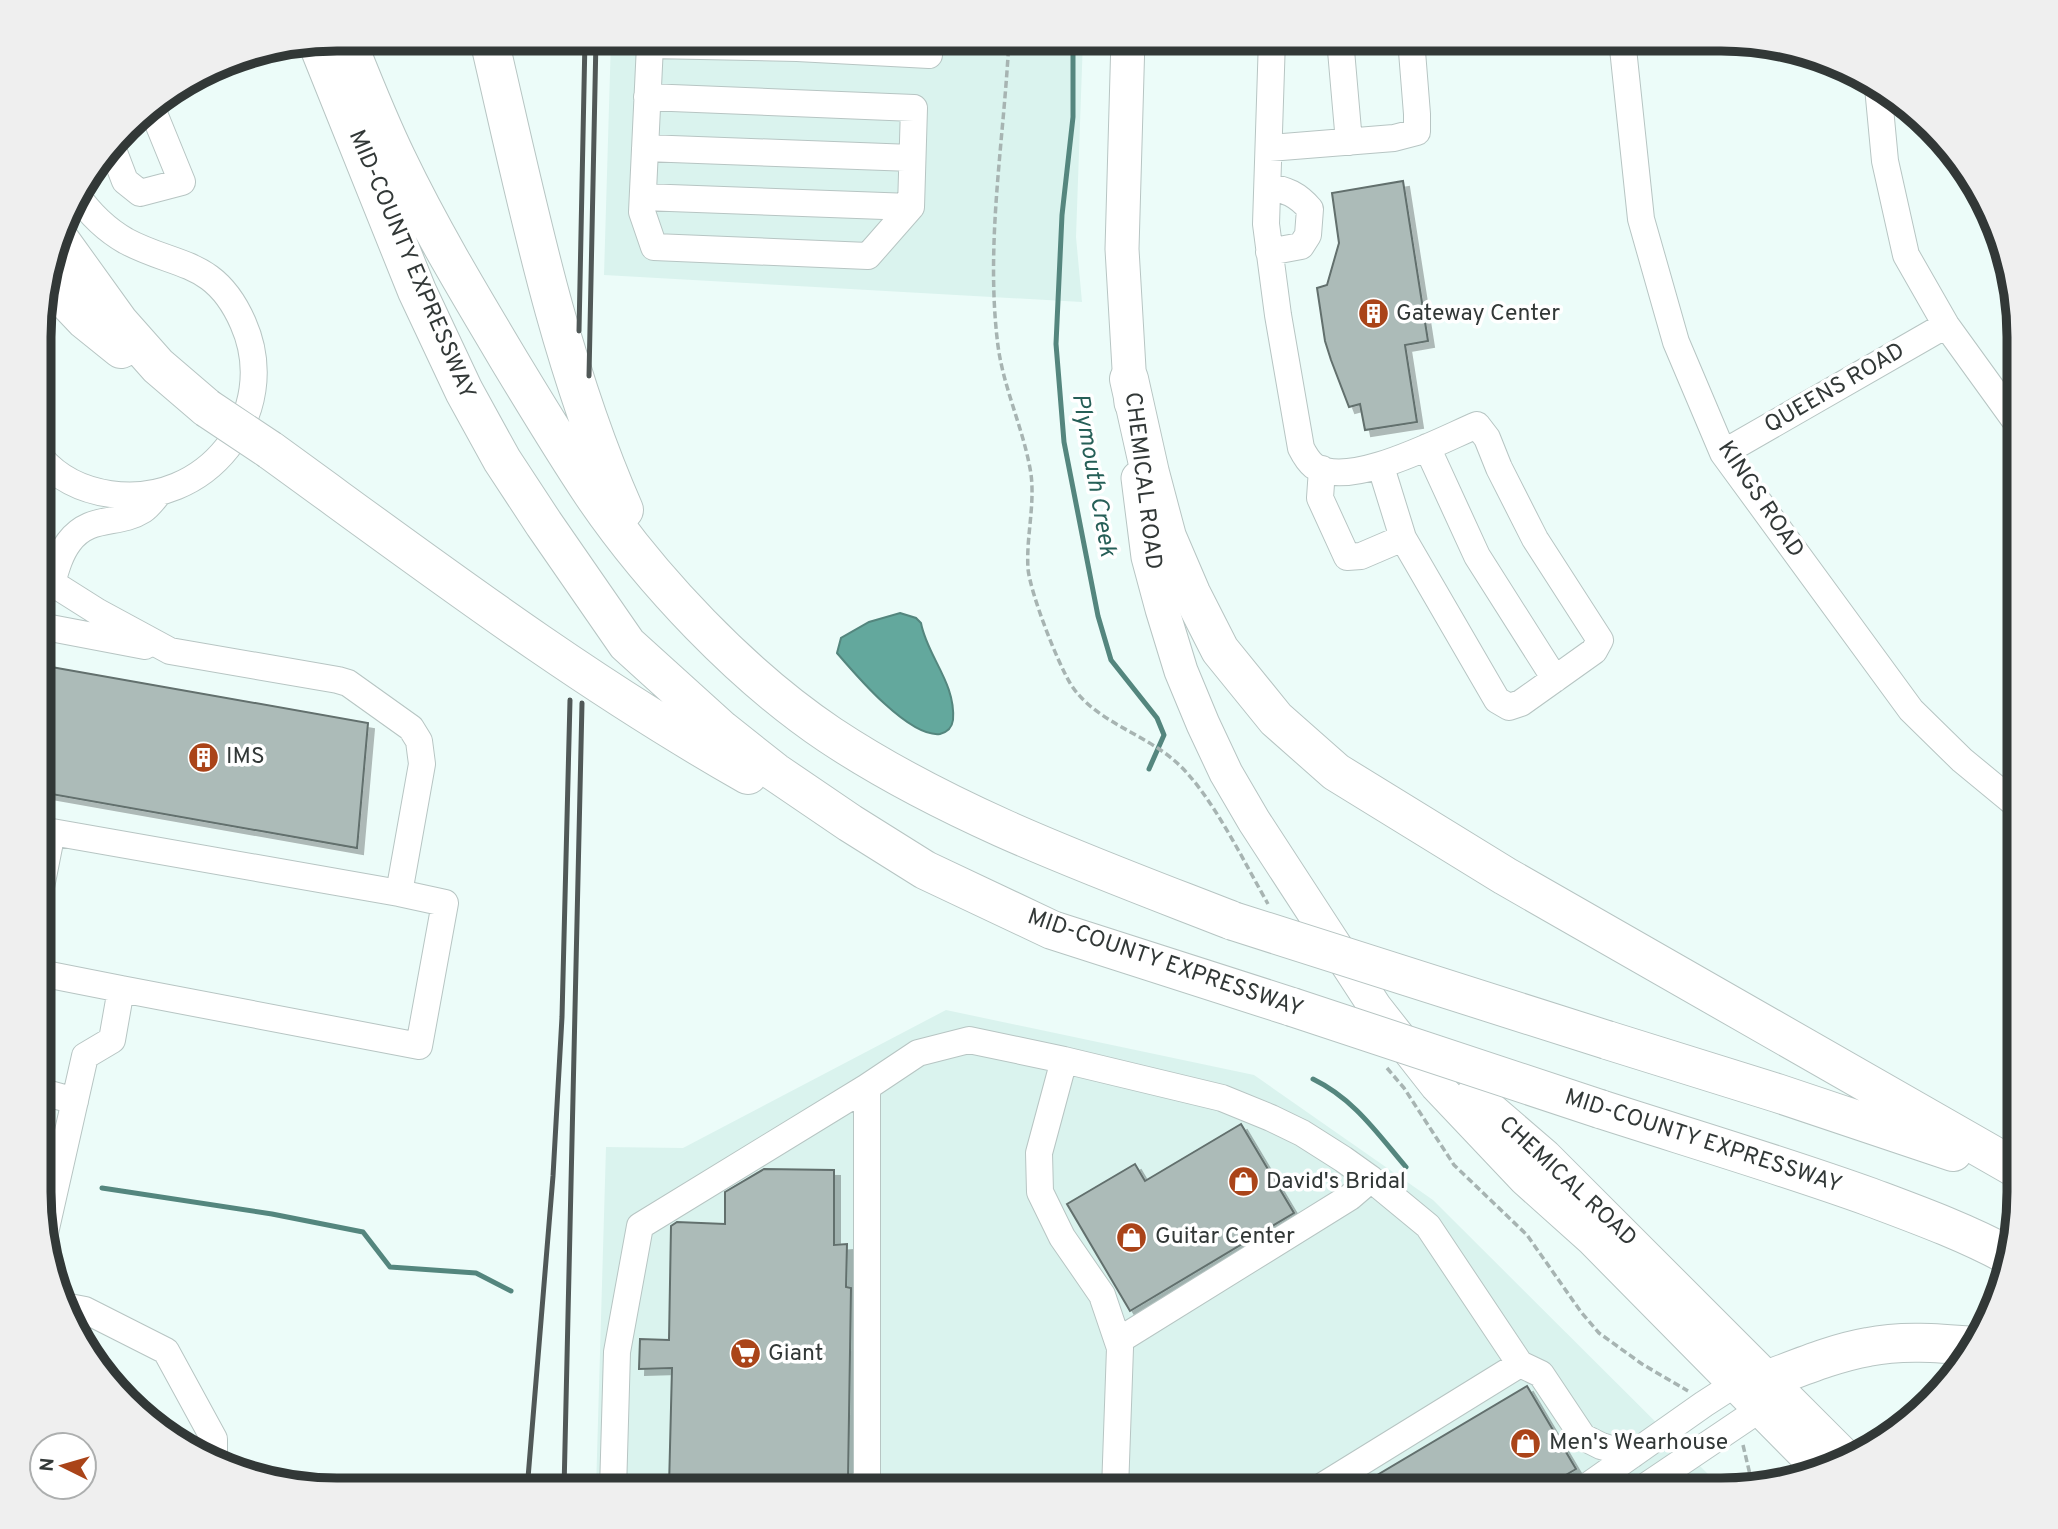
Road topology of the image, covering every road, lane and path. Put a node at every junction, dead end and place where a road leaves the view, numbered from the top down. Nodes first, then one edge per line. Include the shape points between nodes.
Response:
1 (321, 51) edge
2 (352, 51) edge
3 (492, 51) edge
4 (650, 51) edge
5 (912, 51) edge
6 (929, 51) edge
7 (1008, 51) edge
8 (1128, 51) edge
9 (1272, 51) edge
10 (1341, 51) edge
11 (1412, 51) edge
12 (1623, 51) edge
13 (647, 97) junction
14 (1879, 98) edge
15 (155, 116) edge
16 (1349, 142) junction
17 (645, 148) junction
18 (1269, 148) junction
19 (115, 156) edge
20 (912, 158) junction
21 (1268, 187) junction
22 (643, 197) junction
23 (84, 203) edge
24 (911, 207) junction
25 (65, 247) edge
26 (1269, 252) junction
27 (55, 289) edge
28 (1946, 325) junction
29 (1129, 379) junction
30 (207, 408) junction
31 (2007, 408) edge
32 (1427, 447) junction
33 (1723, 453) junction
34 (51, 467) edge
35 (1381, 467) junction
36 (1322, 469) junction
37 (159, 494) junction
38 (1403, 538) junction
39 (51, 572) edge
40 (659, 578) junction
41 (51, 583) edge
42 (51, 628) edge
43 (170, 651) junction
44 (1555, 679) junction
45 (1201, 791) dead end
46 (2007, 797) edge
47 (850, 823) junction
48 (51, 837) edge
49 (399, 893) junction
50 (51, 975) edge
51 (121, 989) junction
52 (1065, 1060) junction
53 (867, 1087) junction
54 (51, 1094) edge
55 (75, 1101) junction
56 (2007, 1163) edge
57 (2007, 1175) edge
58 (1371, 1179) junction
59 (51, 1207) edge
60 (2001, 1252) edge
61 (75, 1308) edge
62 (1118, 1341) junction
63 (1963, 1345) edge
64 (1520, 1364) junction
65 (1754, 1391) junction
66 (1742, 1444) dead end
67 (214, 1451) edge
68 (1839, 1453) edge
69 (1632, 1455) junction
70 (1814, 1463) edge
71 (1750, 1477) edge
72 (613, 1478) edge
73 (866, 1478) edge
74 (1115, 1478) edge
75 (1335, 1478) edge
76 (1599, 1478) edge
77 (1654, 1478) edge

1 - 47 highway, MID-COUNTY EXPRESSWAY via 417,291 464,391 544,524 627,644 722,730
2 - 40 highway, MID-COUNTY EXPRESSWAY via 398,160 473,300 593,494
3 - 40 highway via 572,372 623,508
4 - 13 street
5 - 6 street via 929,55
7 - 45 path via 994,280 998,346 1031,475 1028,572 1043,622 1069,682 1083,701 1176,761
8 - 29 main road, CHEMICAL ROAD via 1122,249
9 - 18 street
10 - 16 street
11 - 16 street via 1417,132
12 - 33 street, KINGS ROAD via 1641,219 1675,342
13 - 17 street
13 - 20 street via 914,108
14 - 28 street via 1885,161 1906,255
15 - 19 street via 181,182 140,193 125,181
16 - 18 street
17 - 20 street
17 - 22 street
18 - 21 street
20 - 24 street
21 - 26 street
21 - 26 street via 1300,197 1310,209 1308,235 1301,246
22 - 24 street
22 - 24 street via 642,212 654,247 841,255 868,256
23 - 37 street via 99,222 128,242 185,263 217,284 249,338 252,392 247,413 230,443 199,475
25 - 30 highway via 119,322 158,366
26 - 36 street via 1301,448 1313,466
27 - 30 highway via 114,344
28 - 31 street
28 - 33 street, QUEENS ROAD
29 - 56 highway via 1167,537 1191,593 1220,650 1286,728 1336,772 1505,876
29 - 65 main road, CHEMICAL ROAD via 1148,557 1181,671 1226,773 1298,890 1406,1022 1472,1094 1545,1156
30 - 47 highway, bridge via 527,636 700,748
32 - 35 street
32 - 44 street via 1477,556
32 - 44 street via 1477,425 1535,539 1600,640 1594,652
33 - 46 street, KINGS ROAD via 1911,710
34 - 37 street via 95,492
35 - 36 street via 1334,474
35 - 38 street
36 - 38 street via 1320,498 1347,557 1361,556
37 - 39 street via 145,509 82,529
38 - 44 street via 1497,700 1509,707 1521,703
40 - 57 highway, MID-COUNTY EXPRESSWAY, bridge via 724,647 827,733 883,769 992,824 1233,921 1777,1093 1966,1156
41 - 43 street
42 - 43 street
43 - 49 street via 348,683 411,728 419,741 422,764
47 - 60 highway, MID-COUNTY EXPRESSWAY, bridge via 925,870 1052,930 1819,1179 1927,1218
48 - 49 street via 52,832
49 - 51 street via 445,903 419,1046
50 - 51 street
51 - 55 street via 112,1040 85,1056
52 - 53 street via 968,1040 918,1053
52 - 58 street via 1222,1098 1302,1133
52 - 62 street via 1038,1153 1040,1192 1062,1237 1102,1295
53 - 72 street via 640,1226 617,1352
53 - 73 street
54 - 55 street
55 - 59 street
58 - 62 street via 1350,1197
58 - 64 street via 1428,1226
61 - 67 street via 166,1351 214,1439
62 - 74 street
63 - 65 highway via 1870,1346 1815,1361
64 - 69 street via 1541,1374 1583,1437
64 - 75 street
65 - 68 main road, CHEMICAL ROAD
65 - 69 street
65 - 70 main road, CHEMICAL ROAD
65 - 77 street
66 - 71 path
69 - 76 street

